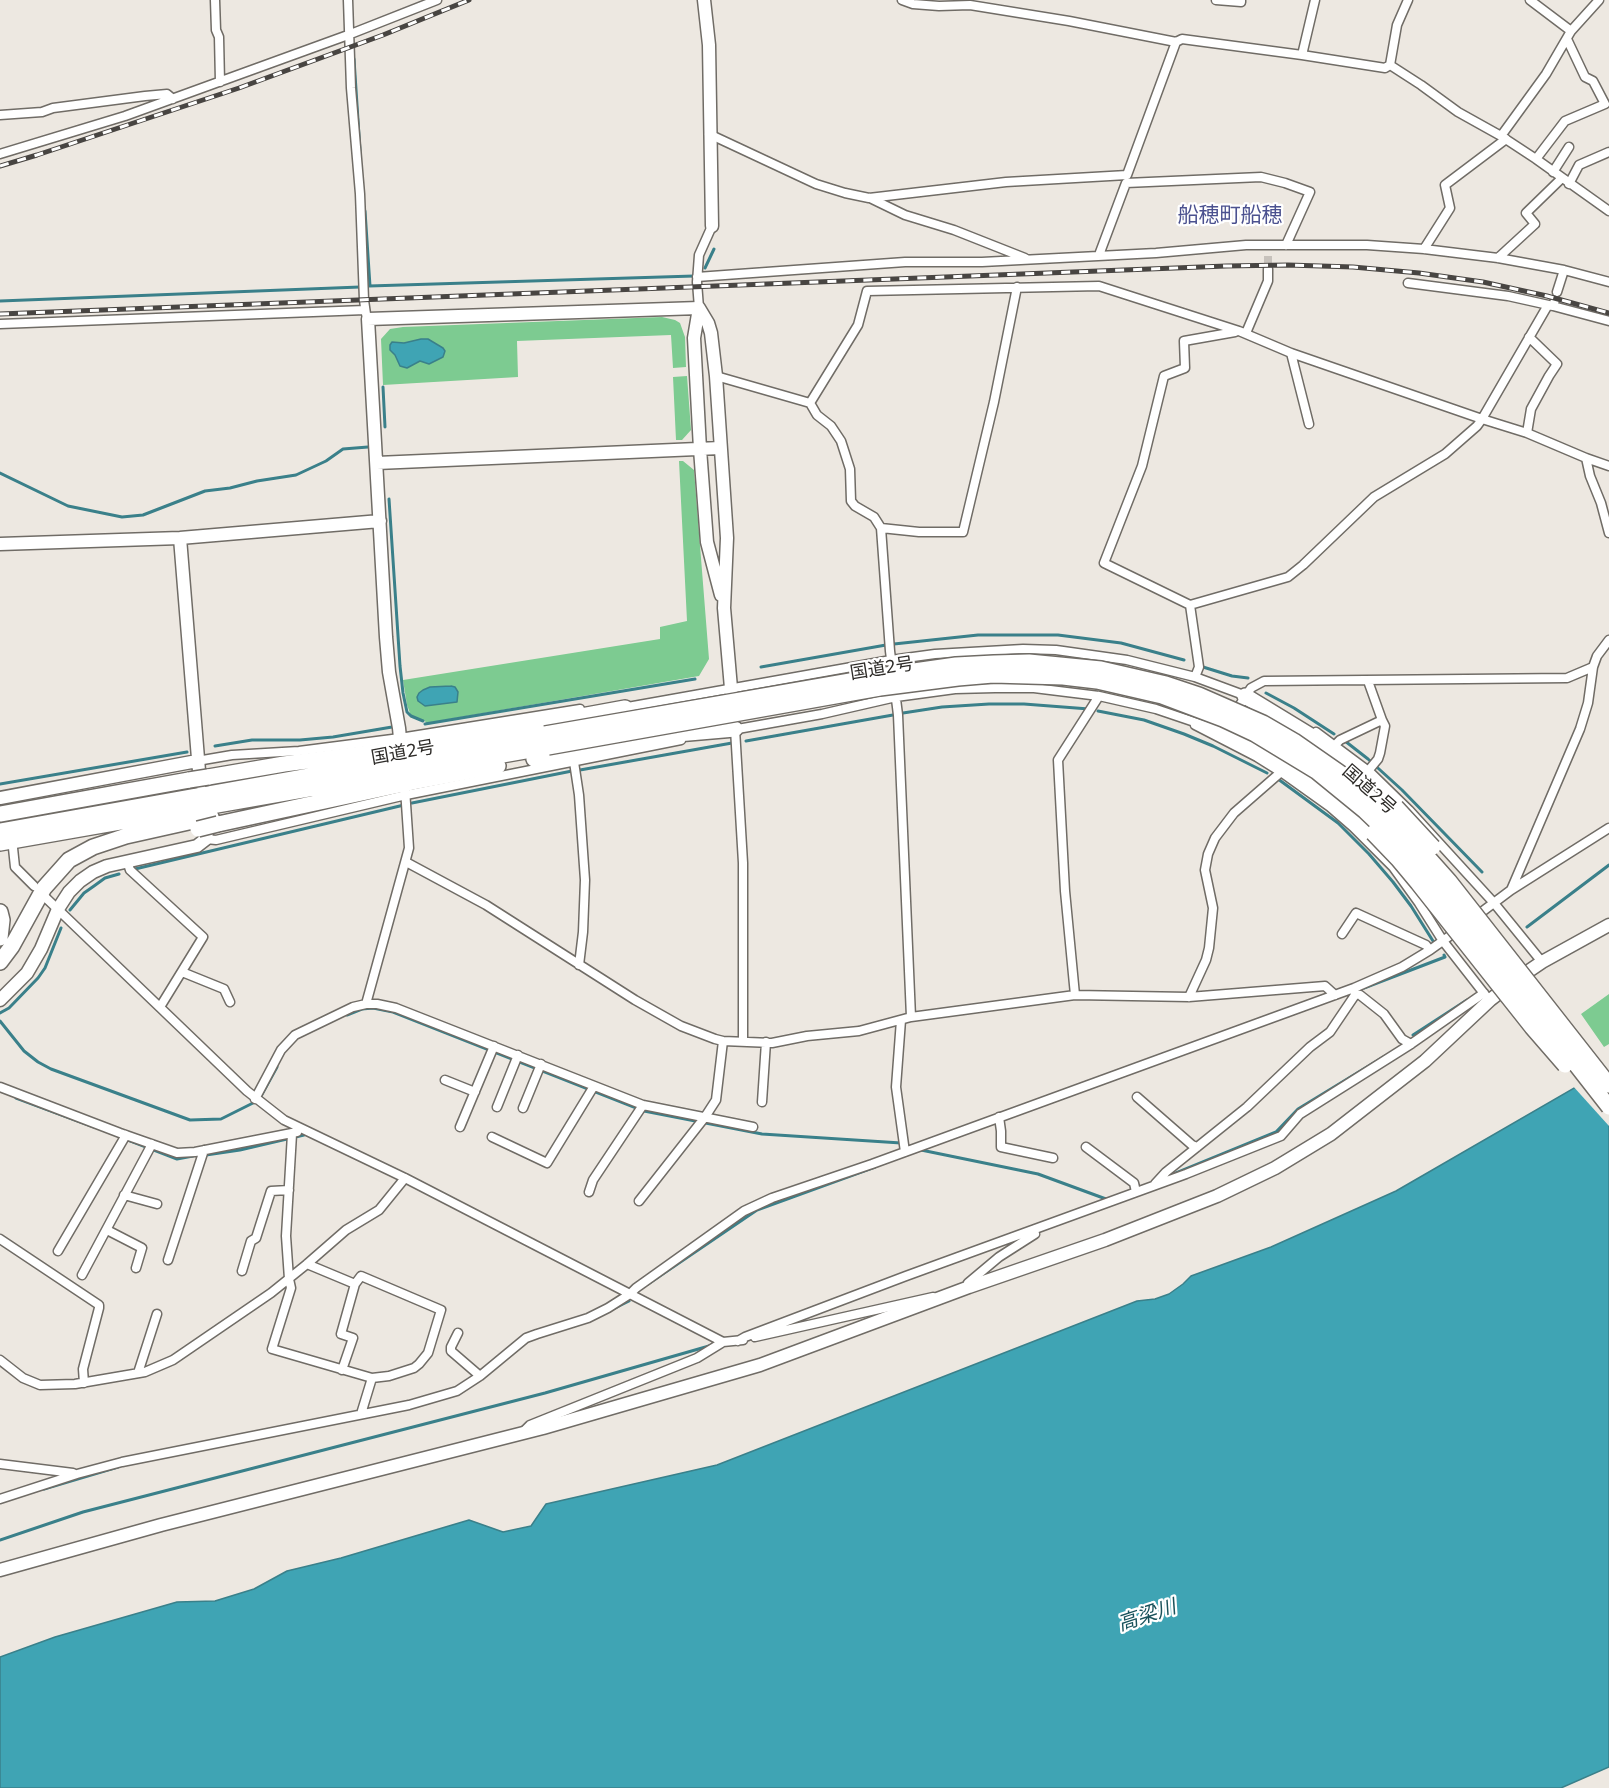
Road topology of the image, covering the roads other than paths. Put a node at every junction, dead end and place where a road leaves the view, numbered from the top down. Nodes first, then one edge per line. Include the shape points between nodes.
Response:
1 (215, 0) edge
2 (348, 0) edge
3 (437, 0) edge
4 (704, 0) edge
5 (902, 0) edge
6 (1216, 0) edge
7 (1241, 0) edge
8 (1315, 0) edge
9 (1408, 0) edge
10 (1530, 0) edge
11 (1599, 0) edge
12 (940, 3) edge
13 (348, 35) junction
14 (1569, 35) junction
15 (1176, 42) junction
16 (1302, 55) junction
17 (1390, 65) junction
18 (220, 82) junction
19 (172, 99) junction
20 (0, 115) edge
21 (709, 134) junction
22 (1503, 138) junction
23 (1569, 147) dead end
24 (1609, 153) edge
25 (0, 154) edge
26 (1536, 159) junction
27 (1553, 172) junction
28 (1126, 179) junction
29 (1565, 181) junction
30 (869, 198) junction
31 (1609, 198) edge
32 (1599, 204) junction
33 (1609, 211) edge
34 (712, 226) joint
35 (1267, 245) junction
36 (1286, 245) junction
37 (1424, 249) junction
38 (1099, 255) junction
39 (1268, 256) tunnel mouth
40 (1498, 258) junction
41 (1027, 259) junction
42 (1268, 269) tunnel mouth
43 (1564, 270) junction
44 (697, 277) junction
45 (1609, 282) edge
46 (1408, 283) dead end
47 (1017, 287) junction
48 (1553, 301) junction
49 (699, 308) junction
50 (367, 315) junction
51 (1609, 321) edge
52 (0, 324) edge
53 (1242, 332) junction
54 (1529, 337) junction
55 (1292, 353) junction
56 (716, 376) junction
57 (810, 403) junction
58 (1482, 419) junction
59 (1309, 424) dead end
60 (1527, 433) junction
61 (720, 448) junction
62 (700, 449) junction
63 (1586, 458) junction
64 (377, 463) junction
65 (1609, 466) edge
66 (380, 521) junction
67 (880, 528) junction
68 (1609, 533) edge
69 (180, 538) junction
70 (0, 544) edge
71 (1190, 605) junction
72 (724, 608) junction
73 (1609, 640) edge
74 (1600, 652) junction
75 (1609, 655) edge
76 (891, 660) junction
77 (1593, 667) junction
78 (1195, 677) junction
79 (1368, 681) junction
80 (731, 688) junction
81 (1099, 696) junction
82 (1245, 696) junction
83 (896, 697) junction
84 (625, 708) junction
85 (1182, 717) junction
86 (1382, 720) junction
87 (735, 729) junction
88 (1224, 732) junction
89 (399, 741) junction
90 (546, 741) junction
91 (1335, 745) junction
92 (197, 761) junction
93 (574, 762) junction
94 (1372, 766) junction
95 (1281, 772) junction
96 (392, 774) junction
97 (199, 780) junction
98 (406, 792) junction
99 (3, 804) edge
100 (0, 826) edge
101 (17, 828) junction
102 (1609, 828) edge
103 (207, 829) junction
104 (0, 831) edge
105 (6, 846) edge
106 (1448, 851) junction
107 (69, 860) junction
108 (127, 861) junction
109 (406, 862) junction
110 (1407, 885) junction
111 (34, 886) dead end
112 (1511, 890) junction
113 (46, 898) dead end
114 (1494, 903) junction
115 (58, 909) junction
116 (0, 912) edge
117 (1609, 925) edge
118 (1342, 934) dead end
119 (0, 938) edge
120 (1443, 941) junction
121 (1430, 950) junction
122 (0, 962) edge
123 (1542, 962) junction
124 (579, 965) junction
125 (182, 972) junction
126 (1355, 991) junction
127 (1075, 995) junction
128 (1335, 995) junction
129 (1189, 997) junction
130 (1487, 997) junction
131 (0, 1000) edge
132 (230, 1002) dead end
133 (366, 1004) junction
134 (160, 1007) junction
135 (911, 1017) junction
136 (901, 1020) junction
137 (723, 1041) junction
138 (743, 1041) junction
139 (766, 1042) junction
140 (1411, 1044) junction
141 (493, 1049) junction
142 (517, 1059) junction
143 (540, 1068) junction
144 (1609, 1075) edge
145 (445, 1080) dead end
146 (1609, 1085) edge
147 (0, 1086) edge
148 (593, 1088) junction
149 (475, 1092) junction
150 (1137, 1097) dead end
151 (256, 1100) junction
152 (762, 1102) dead end
153 (497, 1107) dead end
154 (1609, 1107) edge
155 (523, 1108) dead end
156 (641, 1108) junction
157 (1609, 1114) edge
158 (999, 1118) junction
159 (702, 1120) junction
160 (460, 1127) dead end
161 (753, 1127) dead end
162 (303, 1129) junction
163 (292, 1136) junction
164 (492, 1137) dead end
165 (125, 1138) junction
166 (151, 1147) junction
167 (1197, 1147) junction
168 (1086, 1148) dead end
169 (905, 1152) junction
170 (203, 1153) junction
171 (1053, 1158) dead end
172 (405, 1178) junction
173 (1153, 1186) junction
174 (289, 1190) junction
175 (1135, 1190) junction
176 (589, 1192) dead end
177 (124, 1195) junction
178 (639, 1201) dead end
179 (157, 1204) dead end
180 (1044, 1226) junction
181 (107, 1230) junction
182 (0, 1239) edge
183 (58, 1251) dead end
184 (168, 1260) dead end
185 (307, 1264) junction
186 (136, 1268) dead end
187 (242, 1271) dead end
188 (82, 1275) dead end
189 (289, 1279) junction
190 (355, 1284) junction
191 (969, 1287) junction
192 (630, 1294) junction
193 (942, 1298) junction
194 (157, 1314) dead end
195 (458, 1333) dead end
196 (738, 1341) junction
197 (723, 1342) junction
198 (0, 1360) edge
199 (342, 1370) junction
200 (138, 1373) junction
201 (480, 1376) junction
202 (372, 1378) junction
203 (84, 1383) junction
204 (361, 1414) junction
205 (521, 1434) junction
206 (0, 1464) edge
207 (77, 1474) junction
208 (0, 1498) edge
209 (0, 1570) edge

1 - 18 street
2 - 13 street
3 - 13 street
4 - 21 street via 709,45
5 - 12 street via 913,4
6 - 7 street
8 - 16 street
9 - 17 street via 1397,25
10 - 14 street
11 - 14 street
12 - 15 street via 1070,21
13 - 18 street
13 - 50 street
14 - 22 street
14 - 26 street via 1585,77 1593,81 1605,104 1565,121
15 - 16 street via 1182,39
15 - 28 street
16 - 17 street via 1385,68
17 - 22 street
18 - 19 street
19 - 20 street via 167,94 145,96
19 - 25 street
21 - 30 street via 816,184
21 - 34 street
22 - 26 street
22 - 37 street via 1445,185 1450,208
23 - 27 street
24 - 29 street via 1579,165
26 - 27 street
27 - 29 street
28 - 30 street via 1006,182
28 - 36 street via 1261,177 1310,192
28 - 38 street
29 - 32 street
29 - 40 street via 1526,213 1535,224
30 - 41 street
31 - 32 street
32 - 33 street
34 - 44 street via 699,255
35 - 36 street
35 - 38 street
35 - 39 street
36 - 37 street
37 - 40 street
38 - 41 street
40 - 43 street
41 - 44 street via 904,262
42 - 53 street via 1268,281
43 - 45 street
43 - 48 street
44 - 49 street
46 - 48 street
47 - 53 street via 1099,286
47 - 57 street via 867,291 858,325
47 - 67 street via 963,532
48 - 51 street
48 - 54 street
49 - 50 street
49 - 56 street via 711,333
49 - 62 street via 694,339
50 - 52 street
50 - 64 street
53 - 55 street
53 - 71 street via 1184,341 1185,368 1164,376 1142,466 1104,563
54 - 58 street
54 - 60 street via 1557,364 1531,409
55 - 58 street
55 - 59 street
56 - 57 street
56 - 61 street
57 - 67 street via 841,441 850,469 851,501 874,517
58 - 60 street
58 - 71 street via 1445,454 1374,497 1288,577
60 - 63 street
61 - 62 street
61 - 72 street via 727,538
62 - 64 street
62 - 72 street via 707,542
63 - 65 street
63 - 68 street
64 - 66 street
66 - 69 street
66 - 89 street via 389,672
67 - 76 street
69 - 70 street
69 - 92 street
71 - 78 street via 1199,667
72 - 80 street
73 - 74 street
74 - 75 street
74 - 77 street
76 - 78 street via 934,654 1056,650 1127,660
76 - 80 street
76 - 83 street
77 - 79 street via 1567,678
77 - 112 street via 1580,729
78 - 82 street
79 - 82 street via 1264,681
79 - 86 street
80 - 84 street
80 - 87 street
81 - 83 street via 995,687
81 - 85 street
81 - 127 street via 1059,760
82 - 88 street
82 - 91 street via 1286,714
82 - 144 highway, bridge via 1309,735 1396,807 1459,878
83 - 87 street
83 - 135 street
84 - 89 street via 602,705
84 - 97 highway via 407,748
85 - 88 street
85 - 95 street
86 - 91 street
86 - 94 street via 1380,753
87 - 93 street
87 - 103 highway via 654,736 413,782
87 - 138 street via 743,862
88 - 157 highway, bridge via 1296,771 1373,833 1418,883 1532,1027
89 - 92 street
90 - 96 highway, 国道2号
90 - 101 highway, 国道2号
90 - 146 highway, 国道2号, bridge via 879,676 956,665 1064,664 1166,684 1263,723 1350,780 1374,801 1449,881
90 - 154 highway, 国道2号, bridge via 958,678 1063,677 1162,696 1255,734 1316,771 1365,811 1438,889
91 - 94 street
92 - 97 street
92 - 99 street
93 - 98 street
93 - 124 street via 585,880
94 - 106 street
95 - 110 street via 1353,827
95 - 129 street via 1234,813 1208,854 1205,870 1213,908 1209,948
96 - 105 highway, 国道2号
96 - 107 highway via 126,836
97 - 99 highway
98 - 103 street via 216,840
98 - 109 street
100 - 101 highway
101 - 104 highway, 国道2号
102 - 112 street
103 - 107 highway via 99,849
103 - 108 street via 197,846
105 - 111 street via 15,867
106 - 110 street
106 - 114 street
107 - 122 highway via 44,888
108 - 115 street via 106,866 80,881
108 - 125 street via 130,870 203,937
109 - 124 street via 486,905
109 - 133 street
110 - 120 street
112 - 114 street
113 - 115 street
114 - 120 street
114 - 123 street
115 - 131 street via 27,973
115 - 134 street
116 - 119 highway
117 - 123 street
118 - 121 street via 1356,913
120 - 121 street
120 - 130 street
121 - 126 street
123 - 130 street
124 - 137 street via 681,1026
125 - 132 street via 224,989
125 - 134 street
126 - 128 street
126 - 140 street via 1384,1014 1402,1039
126 - 167 street via 1330,1032
127 - 129 street
127 - 135 street
128 - 129 street via 1325,986
128 - 158 street
130 - 140 street
130 - 191 street via 1425,1061 1346,1123 1275,1168 1217,1197
133 - 141 street via 396,1008
133 - 151 street via 291,1039 281,1050
134 - 151 street
135 - 136 street
136 - 139 street via 859,1031
136 - 169 street via 896,1087
137 - 138 street
137 - 159 street via 716,1100
138 - 139 street
139 - 152 street
140 - 173 street via 1300,1114 1281,1136
141 - 142 street
141 - 149 street
142 - 143 street
142 - 153 street
143 - 148 street
143 - 155 street
145 - 149 street
147 - 165 street
148 - 156 street
148 - 164 street via 547,1163
149 - 160 street
150 - 167 street
151 - 162 street
156 - 159 street
156 - 176 street
158 - 169 street
158 - 171 street via 1001,1147
159 - 161 street
159 - 178 street
162 - 163 street
162 - 172 street
163 - 170 street
163 - 174 street
165 - 166 street
165 - 183 street
166 - 170 street
166 - 177 street
167 - 173 street
168 - 175 street via 1134,1183
169 - 192 street via 744,1211
170 - 184 street
172 - 185 street via 379,1210 346,1230
172 - 192 street
173 - 175 street
174 - 187 street via 271,1191
174 - 189 street
175 - 180 street
177 - 179 street
177 - 181 street
180 - 191 street via 999,1257 968,1283
180 - 196 street
181 - 186 street via 142,1248
181 - 188 street
182 - 203 street via 99,1305 83,1369
185 - 189 street
185 - 190 street
189 - 199 street via 291,1288 272,1349
189 - 200 street via 173,1360
190 - 199 street via 341,1334 352,1338
190 - 202 street via 361,1276 441,1310 428,1353 419,1364
191 - 193 street
192 - 197 street
192 - 201 street via 588,1318 526,1338
193 - 196 street via 930,1296
193 - 205 street via 760,1365
194 - 200 street
195 - 201 street via 451,1351
196 - 197 street
197 - 205 street via 697,1358 530,1425
198 - 203 street via 36,1384
199 - 202 street
200 - 203 street
201 - 204 street via 457,1391
202 - 204 street
204 - 207 street
205 - 209 street
206 - 207 street
207 - 208 street

